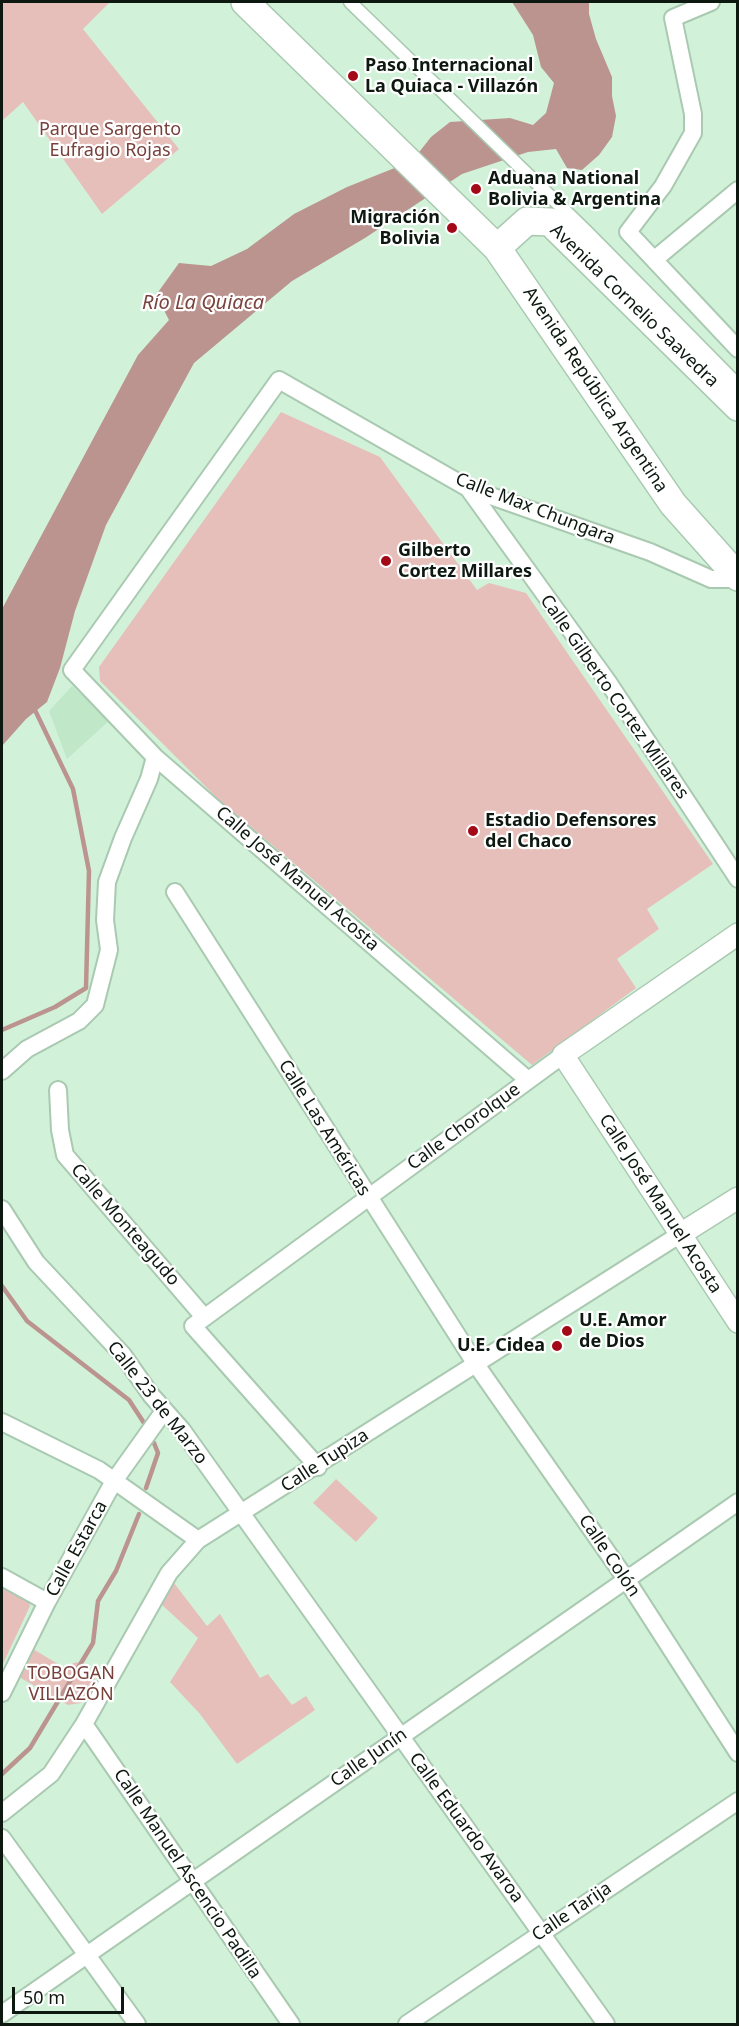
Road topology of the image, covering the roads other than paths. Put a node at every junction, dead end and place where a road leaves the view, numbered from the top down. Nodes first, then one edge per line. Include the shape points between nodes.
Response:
1 (245, 2) edge
2 (350, 2) edge
3 (711, 2) edge
4 (738, 190) edge
5 (497, 248) junction
6 (656, 260) junction
7 (738, 349) edge
8 (738, 385) edge
9 (738, 407) edge
10 (468, 488) junction
11 (738, 578) edge
12 (72, 669) joint
13 (155, 757) junction
14 (738, 879) edge
15 (175, 892) dead end
16 (738, 934) edge
17 (563, 1055) junction
18 (2, 1071) edge
19 (528, 1080) junction
20 (58, 1090) dead end
21 (369, 1197) junction
22 (738, 1198) edge
23 (2, 1209) edge
24 (679, 1235) junction
25 (199, 1322) junction
26 (738, 1322) edge
27 (475, 1363) junction
28 (164, 1411) junction
29 (2, 1422) edge
30 (318, 1467) junction
31 (114, 1481) junction
32 (738, 1502) edge
33 (241, 1515) junction
34 (198, 1540) junction
35 (2, 1577) edge
36 (627, 1579) junction
37 (47, 1602) junction
38 (2, 1693) edge
39 (84, 1724) junction
40 (399, 1737) junction
41 (738, 1753) edge
42 (738, 1801) edge
43 (2, 1813) edge
44 (2, 1838) edge
45 (191, 1882) junction
46 (542, 1932) junction
47 (87, 1954) junction
48 (2, 2014) edge
49 (136, 2025) edge
50 (291, 2025) edge
51 (407, 2025) edge
52 (606, 2025) edge

1 - 5 highway, Avenida República Argentina
2 - 8 street
3 - 6 street via 673,18 693,114 693,133 663,186 628,232
4 - 6 street
5 - 9 highway, Avenida Cornelio Saavedra via 527,221 550,222
5 - 11 highway, Avenida República Argentina via 673,504
6 - 7 street
10 - 11 street, Calle Max Chungara via 650,552 711,579
10 - 12 street, Calle Max Chungara via 279,380
10 - 14 street, Calle Gilberto Cortez Millares via 608,682
12 - 13 street, Calle José Manuel Acosta
13 - 18 street via 107,882 105,920 110,950 95,1005 79,1022 27,1049
13 - 19 street, Calle José Manuel Acosta
15 - 21 street, Calle Las Américas
16 - 17 street, Calle Chorolque
17 - 19 street, Calle Chorolque
17 - 24 street, Calle José Manuel Acosta
19 - 21 street, Calle Chorolque
20 - 25 street, Calle Monteagudo via 65,1155
21 - 25 street, Calle Chorolque
21 - 27 street, Calle Las Américas
22 - 24 street, Calle Tupiza
23 - 28 street, Calle 23 de Marzo via 36,1262 123,1355
24 - 26 street, Calle José Manuel Acosta
24 - 27 street, Calle Tupiza
25 - 30 street, Calle Monteagudo
27 - 30 street, Calle Tupiza
27 - 36 street, Calle Colón
28 - 31 street, Calle Estarca
28 - 33 street, Calle 23 de Marzo via 182,1430
29 - 31 street
30 - 33 street, Calle Tupiza
31 - 34 street
31 - 37 street, Calle Estarca
32 - 36 street, Calle Junín
33 - 34 street, Calle Tupiza
33 - 40 street, Calle Eduardo Avaroa
34 - 39 street, Calle Tupiza via 169,1573
35 - 37 street
36 - 40 street, Calle Junín
36 - 41 street, Calle Colón
37 - 38 street, Calle Estarca
39 - 43 street, Calle Tupiza via 51,1774
39 - 45 street, Calle Manuel Ascencio Padilla
40 - 45 street, Calle Junín
40 - 46 street, Calle Eduardo Avaroa
42 - 46 street, Calle Tarija
44 - 47 street
45 - 47 street, Calle Junín
45 - 50 street, Calle Manuel Ascencio Padilla
46 - 51 street, Calle Tarija
46 - 52 street, Calle Eduardo Avaroa
47 - 48 street, Calle Junín
47 - 49 street

